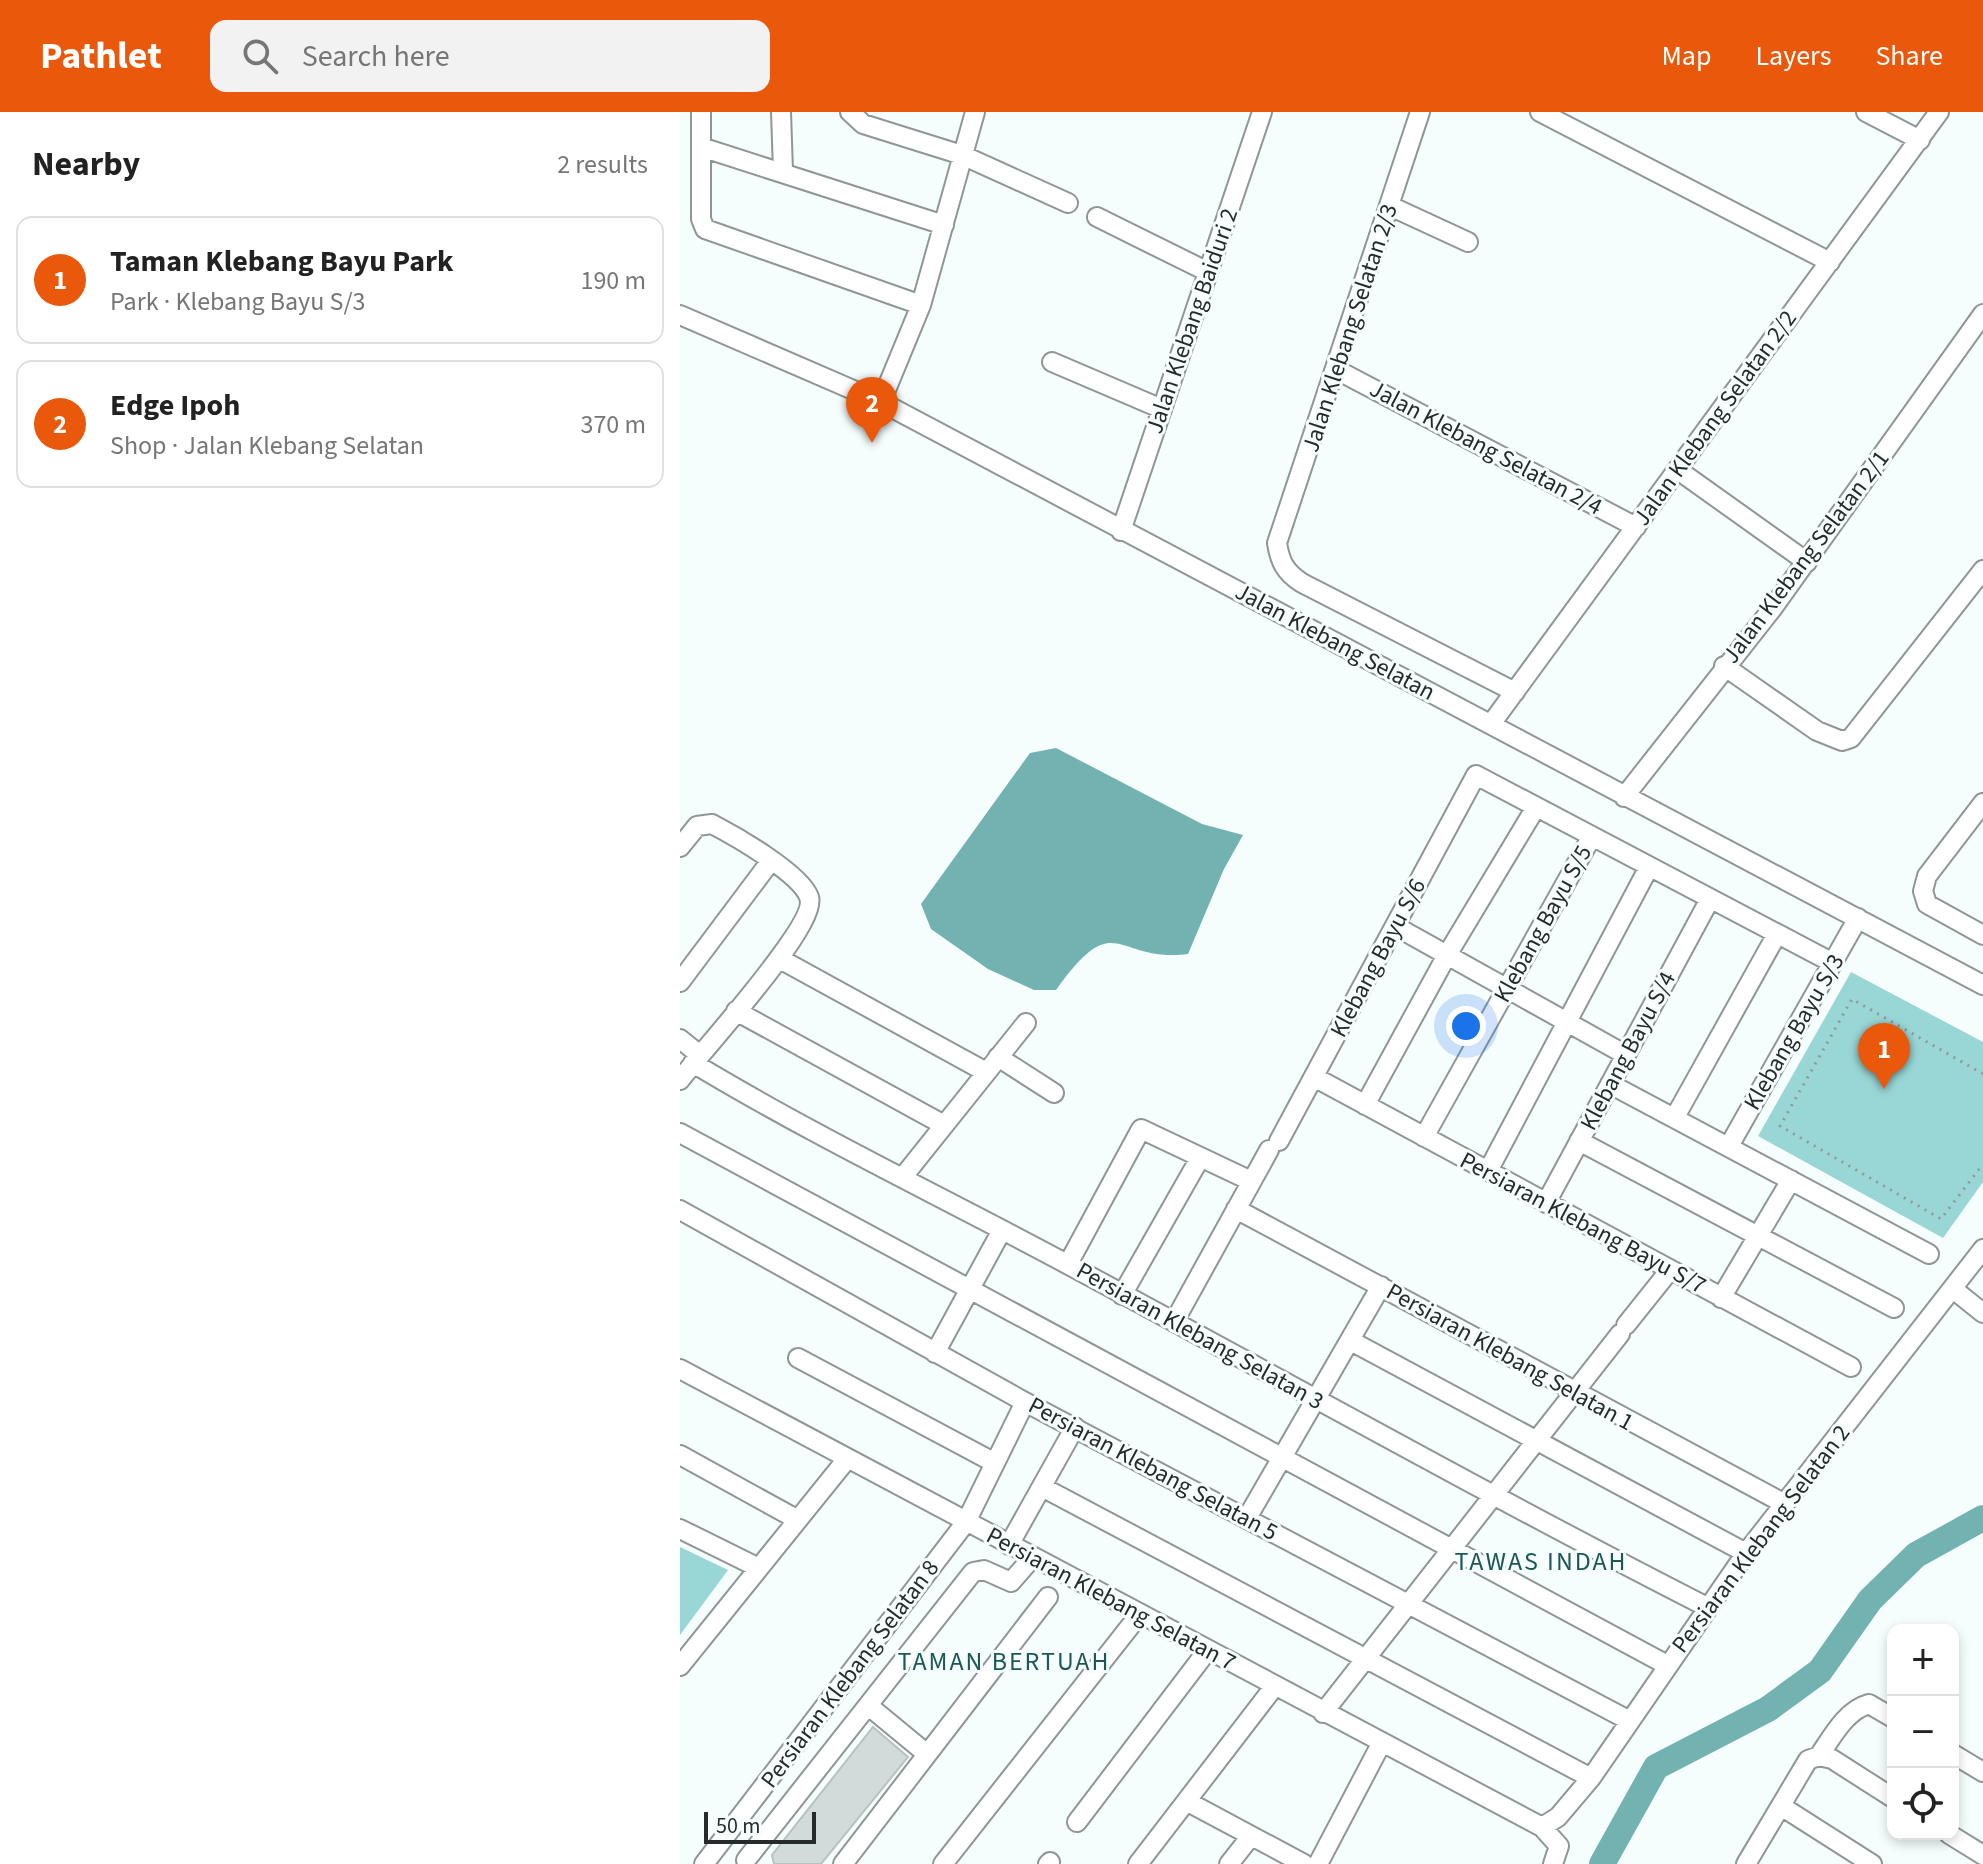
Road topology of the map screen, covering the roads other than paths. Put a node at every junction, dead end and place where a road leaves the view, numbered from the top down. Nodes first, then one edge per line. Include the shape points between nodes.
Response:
1 (701, 112) edge
2 (781, 112) edge
3 (850, 112) edge
4 (975, 112) edge
5 (1262, 112) edge
6 (1420, 112) edge
7 (1540, 112) edge
8 (1866, 112) edge
9 (1939, 112) edge
10 (1920, 140) junction
11 (701, 147) junction
12 (962, 155) junction
13 (783, 171) junction
14 (1068, 203) dead end
15 (1390, 206) junction
16 (1097, 217) dead end
17 (944, 225) junction
18 (1468, 242) dead end
19 (1830, 262) junction
20 (1208, 272) junction
21 (921, 305) junction
22 (1983, 314) edge
23 (681, 317) edge
24 (1052, 362) dead end
25 (1337, 370) junction
26 (881, 402) junction
27 (1162, 409) junction
28 (1678, 470) junction
29 (1636, 527) junction
30 (1121, 531) junction
31 (1807, 562) junction
32 (1983, 570) edge
33 (1724, 666) junction
34 (1515, 692) junction
35 (1491, 724) junction
36 (1624, 797) junction
37 (1983, 803) edge
38 (1536, 807) junction
39 (1592, 836) junction
40 (680, 847) edge
41 (770, 862) junction
42 (1649, 867) junction
43 (1710, 899) junction
44 (1858, 918) junction
45 (1395, 926) junction
46 (1981, 931) edge
47 (1777, 934) junction
48 (1447, 955) junction
49 (780, 959) junction
50 (1833, 963) junction
51 (680, 982) edge
52 (1983, 985) edge
53 (1507, 988) junction
54 (736, 1011) junction
55 (1567, 1022) junction
56 (1026, 1023) dead end
57 (680, 1039) edge
58 (1626, 1055) junction
59 (998, 1057) junction
60 (696, 1059) junction
61 (986, 1072) junction
62 (1314, 1077) junction
63 (680, 1080) edge
64 (1610, 1084) junction
65 (1054, 1093) dead end
66 (1365, 1105) junction
67 (1675, 1117) junction
68 (944, 1125) junction
69 (680, 1133) edge
70 (1424, 1137) junction
71 (1579, 1141) junction
72 (1729, 1146) junction
73 (1200, 1158) junction
74 (1488, 1171) junction
75 (902, 1178) junction
76 (1791, 1180) junction
77 (1251, 1181) junction
78 (1546, 1203) junction
79 (1236, 1209) junction
80 (680, 1210) edge
81 (1002, 1230) junction
82 (1758, 1236) junction
83 (1983, 1249) edge
84 (1929, 1254) dead end
85 (1068, 1264) junction
86 (1670, 1270) junction
87 (1381, 1286) junction
88 (968, 1289) junction
89 (1953, 1289) junction
90 (1122, 1295) junction
91 (1721, 1298) junction
92 (1894, 1308) dead end
93 (1983, 1313) edge
94 (1174, 1322) junction
95 (1351, 1341) junction
96 (935, 1353) junction
97 (798, 1358) dead end
98 (1851, 1367) dead end
99 (680, 1369) edge
100 (1574, 1393) junction
101 (1318, 1400) junction
102 (1025, 1402) junction
103 (1075, 1427) junction
104 (1537, 1441) junction
105 (680, 1455) edge
106 (1283, 1458) junction
107 (847, 1459) junction
108 (995, 1463) junction
109 (1042, 1487) junction
110 (1493, 1498) junction
111 (1785, 1504) junction
112 (1247, 1518) junction
113 (798, 1520) junction
114 (966, 1522) junction
115 (680, 1529) edge
116 (1009, 1545) junction
117 (1452, 1551) junction
118 (1746, 1553) junction
119 (1032, 1558) junction
120 (759, 1568) junction
121 (1048, 1597) dead end
122 (1409, 1605) junction
123 (1707, 1607) junction
124 (1139, 1615) junction
125 (1207, 1651) junction
126 (1366, 1659) junction
127 (1667, 1665) junction
128 (680, 1666) edge
129 (1274, 1687) junction
130 (870, 1707) junction
131 (1323, 1713) junction
132 (1887, 1714) edge
133 (1630, 1721) junction
134 (1381, 1744) junction
135 (927, 1754) junction
136 (1819, 1756) junction
137 (1959, 1758) edge
138 (1983, 1772) edge
139 (1591, 1778) junction
140 (1887, 1794) edge
141 (1188, 1802) junction
142 (1781, 1806) junction
143 (1077, 1822) dead end
144 (1542, 1827) junction
145 (1251, 1836) junction
146 (1959, 1840) edge
147 (722, 1841) junction
148 (1983, 1855) edge
149 (748, 1862) edge
150 (1752, 1862) edge
151 (704, 1864) edge
152 (843, 1864) edge
153 (943, 1864) edge
154 (1138, 1864) edge
155 (1229, 1864) edge
156 (1304, 1864) edge
157 (1318, 1864) edge
158 (1553, 1864) edge
159 (1872, 1864) edge

1 - 11 street
2 - 13 street
3 - 12 street via 863,124
4 - 12 street
5 - 20 street, Jalan Klebang Baiduri 2
6 - 15 street, Jalan Klebang Selatan 2/3
7 - 19 street
8 - 10 street
9 - 10 street, Jalan Klebang Selatan 2/2
10 - 19 street, Jalan Klebang Selatan 2/2
11 - 13 street
11 - 21 street via 705,229
12 - 14 street
12 - 17 street
13 - 17 street
15 - 18 street
15 - 25 street, Jalan Klebang Selatan 2/3
16 - 20 street
17 - 21 street
19 - 28 street, Jalan Klebang Selatan 2/2
20 - 27 street, Jalan Klebang Baiduri 2
21 - 26 street
22 - 31 street, Jalan Klebang Selatan 2/1
23 - 26 street, Jalan Klebang Selatan
24 - 27 street
25 - 29 street, Jalan Klebang Selatan 2/4
25 - 34 street, Jalan Klebang Selatan 2/3 via 1277,543 1284,568 1302,583
26 - 30 street, Jalan Klebang Selatan
27 - 30 street, Jalan Klebang Baiduri 2
28 - 29 street, Jalan Klebang Selatan 2/2
28 - 31 street
29 - 34 street, Jalan Klebang Selatan 2/2
30 - 35 street, Jalan Klebang Selatan
31 - 33 street, Jalan Klebang Selatan 2/1
32 - 33 street via 1851,738 1842,741 1817,731
33 - 36 street, Jalan Klebang Selatan 2/1
34 - 35 street, Jalan Klebang Selatan 2/2
35 - 36 street, Jalan Klebang Selatan
36 - 44 street, Jalan Klebang Selatan
37 - 46 street via 1927,876 1923,891 1927,904
38 - 39 street
38 - 45 street, Klebang Bayu S/6 via 1476,775
38 - 48 street
39 - 42 street
39 - 53 street, Klebang Bayu S/5
40 - 41 street via 697,826 712,824
41 - 49 street via 799,882 810,899 809,913
41 - 51 street
42 - 43 street
42 - 55 street
43 - 47 street
43 - 58 street, Klebang Bayu S/4
44 - 50 street, Klebang Bayu S/3
44 - 52 street, Jalan Klebang Selatan
45 - 48 street
45 - 62 street, Klebang Bayu S/6
47 - 50 street
47 - 67 street
48 - 53 street
48 - 66 street
49 - 54 street
49 - 61 street
50 - 72 street, Klebang Bayu S/3
53 - 55 street
53 - 70 street, Klebang Bayu S/5
54 - 60 street
54 - 68 street
55 - 58 street
55 - 74 street
56 - 59 street
57 - 60 street, Persiaran Klebang Selatan 3
58 - 64 street, Klebang Bayu S/4
59 - 61 street
59 - 65 street
60 - 63 street
60 - 75 street, Persiaran Klebang Selatan 3 via 789,1121
61 - 68 street
62 - 66 street, Persiaran Klebang Bayu S/7
62 - 77 street, Klebang Bayu S/6
64 - 67 street
64 - 71 street, Klebang Bayu S/4
66 - 70 street, Persiaran Klebang Bayu S/7
67 - 72 street
68 - 75 street
69 - 88 street
70 - 74 street, Persiaran Klebang Bayu S/7
71 - 78 street, Klebang Bayu S/4
71 - 82 street
72 - 76 street
73 - 77 street
73 - 85 street via 1141,1129
73 - 90 street
74 - 78 street, Persiaran Klebang Bayu S/7
75 - 81 street, Persiaran Klebang Selatan 3
76 - 82 street
76 - 84 street
77 - 79 street, Klebang Bayu S/6
78 - 86 street, Persiaran Klebang Bayu S/7
79 - 87 street, Persiaran Klebang Selatan 1
79 - 94 street, Klebang Bayu S/6
80 - 96 street, Persiaran Klebang Selatan 5
81 - 85 street, Persiaran Klebang Selatan 3
81 - 88 street
82 - 91 street
82 - 92 street
83 - 89 street, Persiaran Klebang Selatan 2
85 - 90 street, Persiaran Klebang Selatan 3
86 - 91 street, Persiaran Klebang Bayu S/7
86 - 100 street
87 - 95 street
87 - 100 street, Persiaran Klebang Selatan 1
88 - 96 street
88 - 106 street
89 - 93 street
89 - 111 street, Persiaran Klebang Selatan 2
90 - 94 street, Persiaran Klebang Selatan 3
91 - 98 street, Persiaran Klebang Bayu S/7
94 - 101 street, Persiaran Klebang Selatan 3
95 - 101 street
95 - 104 street
96 - 102 street, Persiaran Klebang Selatan 5
97 - 108 street
99 - 107 street, Persiaran Klebang Selatan 7
100 - 104 street
100 - 111 street, Persiaran Klebang Selatan 1
101 - 106 street
101 - 110 street, Persiaran Klebang Selatan 3
102 - 103 street, Persiaran Klebang Selatan 5
102 - 108 street, Persiaran Klebang Selatan 8
103 - 109 street
103 - 112 street, Persiaran Klebang Selatan 5
104 - 110 street
104 - 118 street
105 - 113 street
106 - 112 street
106 - 117 street
107 - 113 street
107 - 114 street, Persiaran Klebang Selatan 7
108 - 114 street, Persiaran Klebang Selatan 8
109 - 116 street
109 - 126 street
110 - 117 street
110 - 123 street, Persiaran Klebang Selatan 3
111 - 118 street, Persiaran Klebang Selatan 2
112 - 122 street, Persiaran Klebang Selatan 5
113 - 120 street
114 - 116 street, Persiaran Klebang Selatan 7
114 - 147 street, Persiaran Klebang Selatan 8
115 - 120 street
116 - 119 street, Persiaran Klebang Selatan 7
117 - 122 street
117 - 127 street
118 - 123 street, Persiaran Klebang Selatan 2
119 - 124 street, Persiaran Klebang Selatan 7
119 - 130 street via 1011,1582 984,1570 973,1572
120 - 128 street
121 - 135 street
122 - 126 street
122 - 133 street, Persiaran Klebang Selatan 5
123 - 127 street, Persiaran Klebang Selatan 2
124 - 125 street, Persiaran Klebang Selatan 7
124 - 153 street
125 - 129 street, Persiaran Klebang Selatan 7
125 - 143 street
126 - 131 street
126 - 139 street
127 - 133 street, Persiaran Klebang Selatan 2
129 - 131 street, Persiaran Klebang Selatan 7
129 - 141 street
130 - 135 street
130 - 149 street
131 - 134 street, Persiaran Klebang Selatan 7
132 - 136 street via 1869,1704 1861,1706
133 - 139 street, Persiaran Klebang Selatan 2
134 - 144 street, Persiaran Klebang Selatan 7
134 - 157 street
135 - 152 street
136 - 140 street
136 - 142 street via 1808,1760
137 - 138 street
139 - 144 street, Persiaran Klebang Selatan 2 via 1558,1817
141 - 145 street
141 - 154 street
142 - 150 street
142 - 159 street
144 - 158 street via 1559,1846
145 - 155 street
145 - 156 street
146 - 148 street
147 - 149 street
147 - 151 street, Persiaran Klebang Selatan 8

